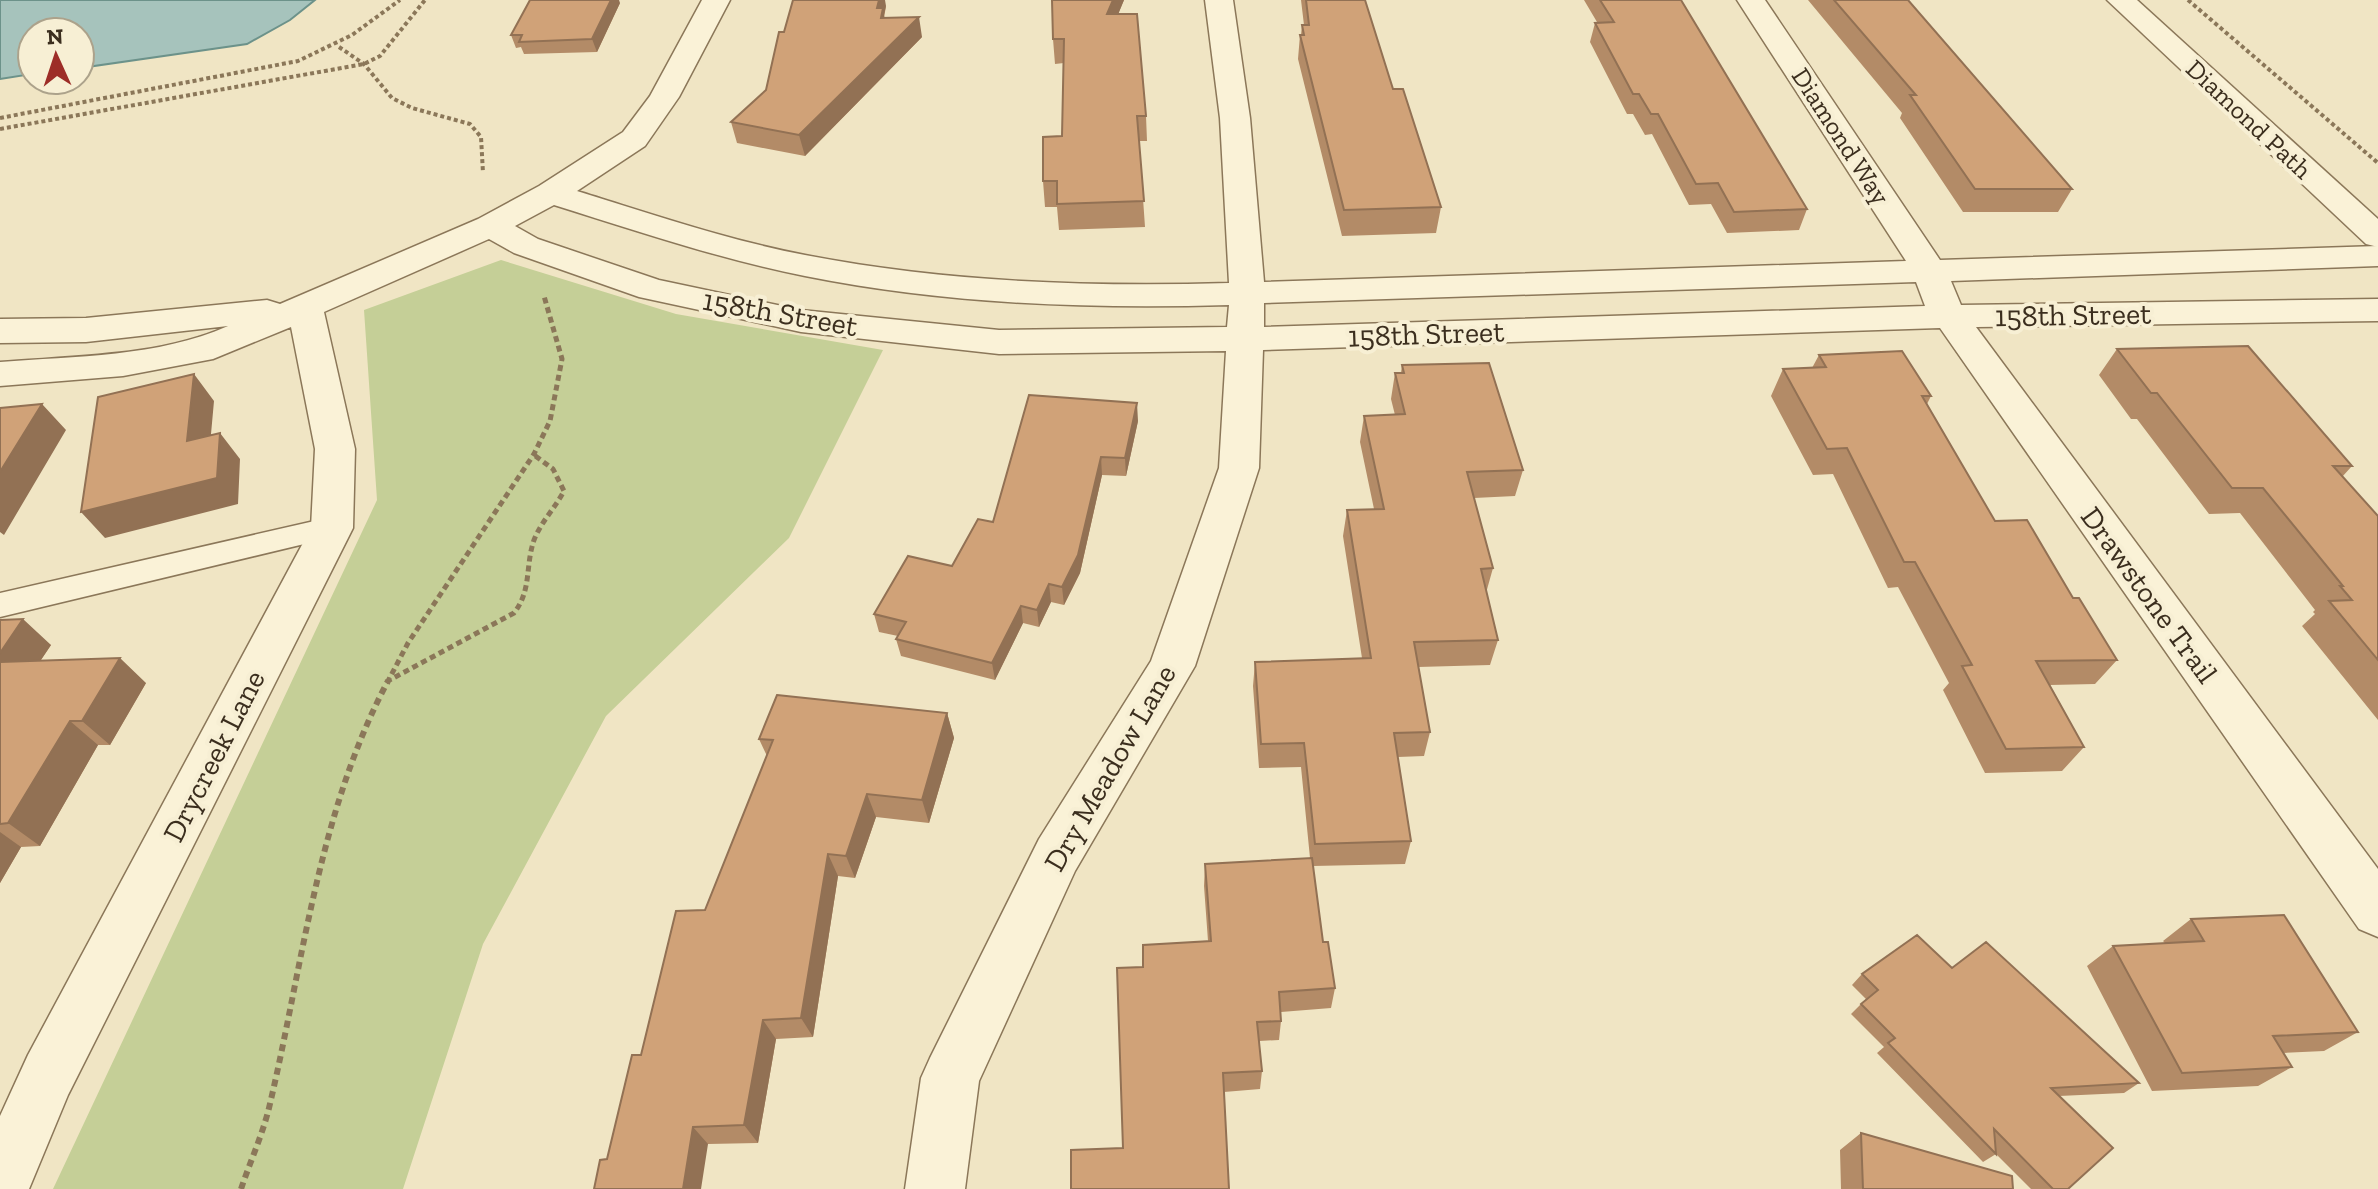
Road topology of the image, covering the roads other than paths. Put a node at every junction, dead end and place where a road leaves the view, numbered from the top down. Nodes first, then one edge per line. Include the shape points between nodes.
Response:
1 (716, 0) edge
2 (1219, 0) edge
3 (1751, 0) edge
4 (2121, 0) edge
5 (551, 193) junction
6 (490, 226) junction
7 (2378, 237) edge
8 (2378, 256) edge
9 (1931, 272) junction
10 (1247, 293) junction
11 (305, 307) junction
12 (2378, 310) edge
13 (1952, 316) junction
14 (0, 331) edge
15 (1245, 339) junction
16 (0, 374) edge
17 (332, 528) junction
18 (0, 605) edge
19 (2378, 912) edge
20 (0, 1185) edge
21 (935, 1189) edge

1 - 5 street via 664,97 634,139
2 - 10 street, Dry Meadow Lane via 1235,118
3 - 9 street, Diamond Way
4 - 7 street, Diamond Path
5 - 6 street
5 - 10 street, 158th Street via 704,240 841,272 1019,294
6 - 11 street
6 - 15 street, 158th Street via 526,246 651,289 801,321 999,342
8 - 9 street, 158th Street
9 - 10 street, 158th Street
9 - 13 street, Drawstone Trail via 1937,296
10 - 15 street, Dry Meadow Lane
11 - 14 street via 86,330
11 - 16 street via 213,347 123,364
11 - 17 street, Drycreek Lane via 335,449
12 - 13 street, 158th Street
13 - 15 street, 158th Street
13 - 19 street, Drawstone Trail
15 - 21 street, Dry Meadow Lane via 1239,468 1172,666 1057,855 950,1078
17 - 18 lane
17 - 20 street, Drycreek Lane via 48,1075

